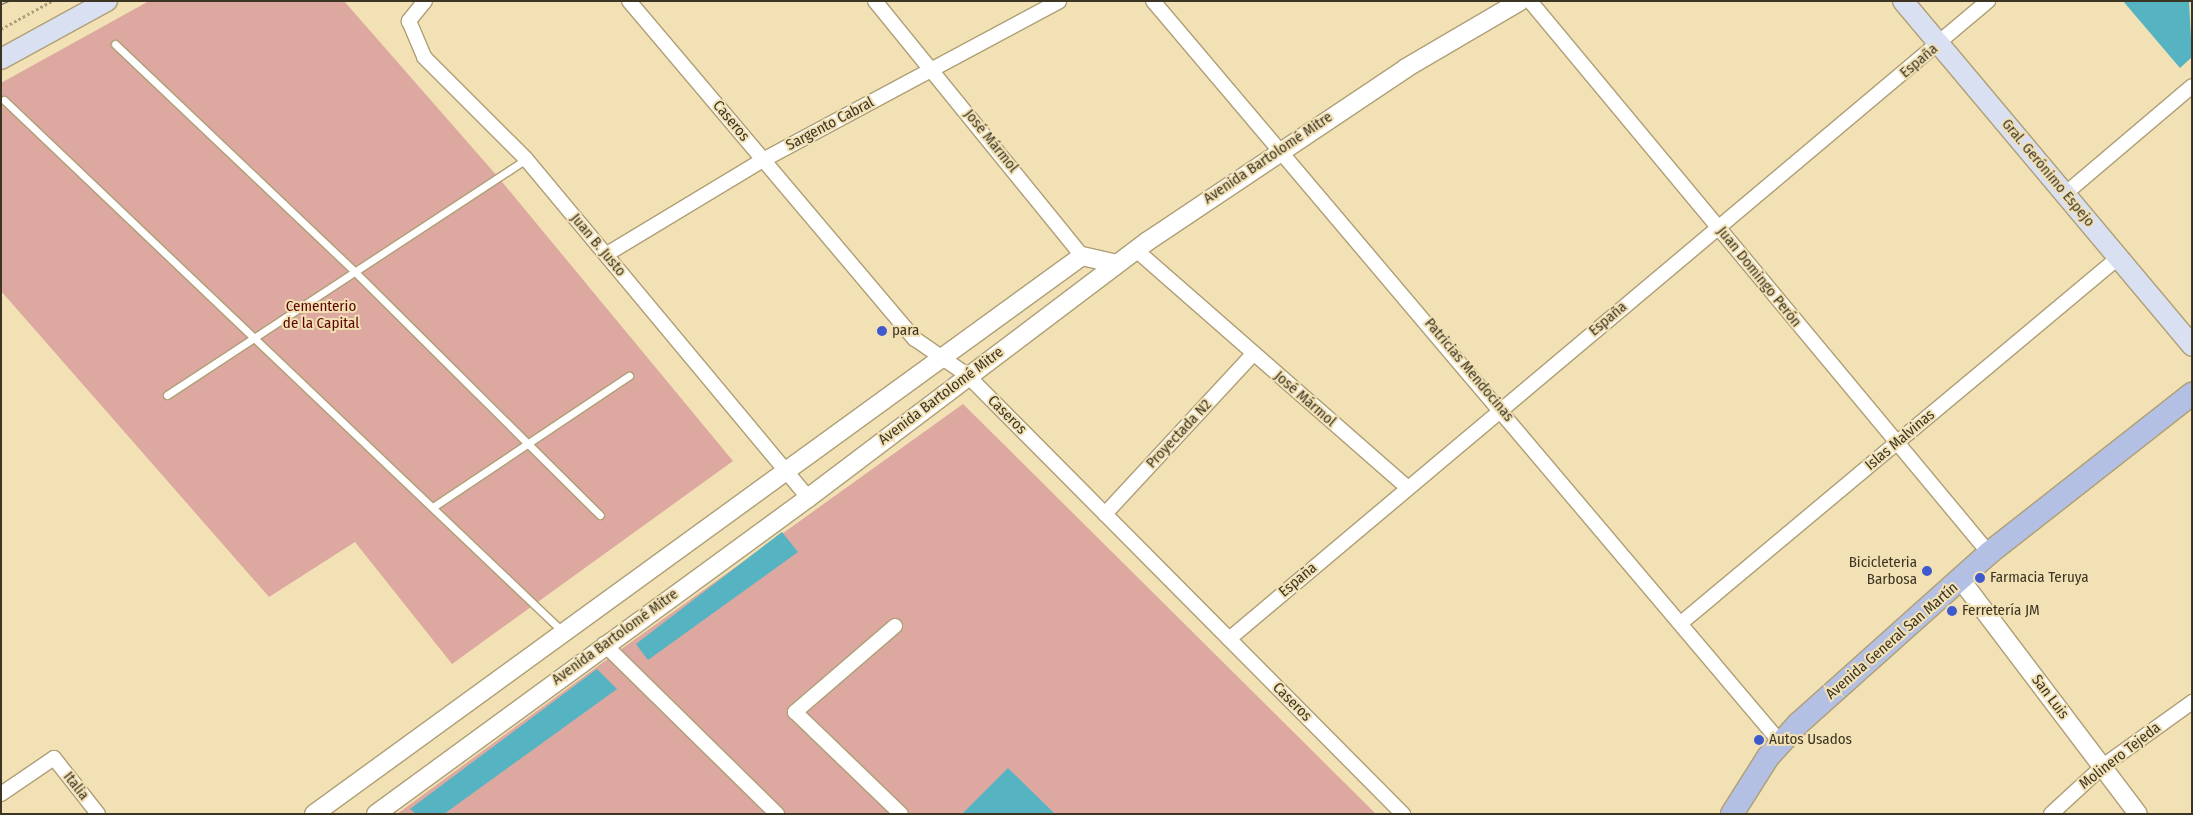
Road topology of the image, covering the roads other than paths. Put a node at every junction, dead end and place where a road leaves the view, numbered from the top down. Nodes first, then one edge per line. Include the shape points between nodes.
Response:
1 (107, 1) edge
2 (425, 1) edge
3 (629, 1) edge
4 (875, 1) edge
5 (1059, 1) edge
6 (1154, 1) edge
7 (1520, 1) edge
8 (1530, 1) edge
9 (1903, 1) edge
10 (1988, 1) edge
11 (115, 44) dead end
12 (1940, 44) junction
13 (1, 59) edge
14 (933, 69) junction
15 (2192, 86) edge
16 (4, 100) dead end
17 (1280, 149) junction
18 (526, 160) junction
19 (763, 160) junction
20 (2066, 194) junction
21 (1718, 226) junction
22 (1136, 250) junction
23 (607, 254) junction
24 (1082, 256) junction
25 (2119, 257) junction
26 (1116, 264) junction
27 (355, 272) junction
28 (254, 339) junction
29 (2192, 346) edge
30 (1253, 354) junction
31 (941, 360) junction
32 (630, 376) dead end
33 (967, 376) junction
34 (2192, 394) edge
35 (167, 395) dead end
36 (1502, 409) junction
37 (1896, 443) junction
38 (528, 444) junction
39 (786, 473) junction
40 (1408, 488) junction
41 (808, 498) junction
42 (433, 507) junction
43 (1105, 514) junction
44 (600, 515) dead end
45 (1989, 553) junction
46 (1961, 580) junction
47 (1681, 623) junction
48 (895, 626) dead end
49 (562, 631) junction
50 (1229, 639) junction
51 (604, 644) junction
52 (2192, 702) edge
53 (1780, 742) junction
54 (2103, 766) junction
55 (1, 794) edge
56 (98, 814) edge
57 (314, 814) edge
58 (376, 814) edge
59 (777, 814) edge
60 (901, 814) edge
61 (1403, 814) edge
62 (1732, 814) edge
63 (2051, 814) edge
64 (2138, 814) edge

1 - 13 main road
2 - 18 street, Juan B. Justo via 409,21 424,57
3 - 19 street, Caseros
4 - 14 street, José Mármol
5 - 14 street, Sargento Cabral
6 - 17 street, Patricias Mendocinas
7 - 17 street, Avenida Bartolomé Mitre via 1406,68
8 - 21 street, Juan Domingo Perón
9 - 12 main road, Gral. Gerónimo Espejo
10 - 12 street, España
11 - 27 lane
12 - 20 main road, Gral. Gerónimo Espejo
12 - 21 street, España
14 - 19 street, Sargento Cabral
14 - 24 street, José Mármol
15 - 20 street
16 - 28 lane
17 - 22 street, Avenida Bartolomé Mitre
17 - 36 street, Patricias Mendocinas
18 - 23 street, Juan B. Justo
18 - 27 lane
19 - 23 street, Sargento Cabral
19 - 31 street, Caseros via 915,338
20 - 25 main road, Gral. Gerónimo Espejo
21 - 36 street, España
21 - 37 street, Juan Domingo Perón
22 - 26 street, Avenida Bartolomé Mitre
22 - 30 street, José Mármol
23 - 39 street, Juan B. Justo
24 - 26 street
24 - 31 street, Avenida Bartolomé Mitre
25 - 29 main road, Gral. Gerónimo Espejo
25 - 37 street, Islas Malvinas
26 - 33 street, Avenida Bartolomé Mitre
27 - 28 lane
27 - 38 lane
28 - 35 lane
28 - 42 lane
30 - 40 street, José Mármol
30 - 43 street, Proyectada N2
31 - 33 street, Caseros
31 - 39 street, Avenida Bartolomé Mitre
32 - 38 lane
33 - 41 street, Avenida Bartolomé Mitre
33 - 43 street, Caseros
34 - 45 main road, Avenida General San Martín
36 - 40 street, España
36 - 47 street, Patricias Mendocinas
37 - 45 street, Juan Domingo Perón
37 - 47 street, Islas Malvinas
38 - 42 lane
38 - 44 lane
39 - 41 street, Juan B. Justo
39 - 49 street, Avenida Bartolomé Mitre
40 - 50 street, España
41 - 51 street, Avenida Bartolomé Mitre
42 - 49 lane
43 - 50 street, Caseros
45 - 46 main road, Avenida General San Martín
46 - 53 main road, Avenida General San Martín
46 - 54 street, San Luis
47 - 53 street, Patricias Mendocinas
48 - 60 street via 795,712
49 - 57 street, Avenida Bartolomé Mitre
50 - 61 street, Caseros
51 - 58 street, Avenida Bartolomé Mitre
51 - 59 street
52 - 54 street, Molinero Tejeda
53 - 62 main road, Avenida General San Martín
54 - 63 street, Molinero Tejeda
54 - 64 street, San Luis
55 - 56 street, Italia via 54,758

